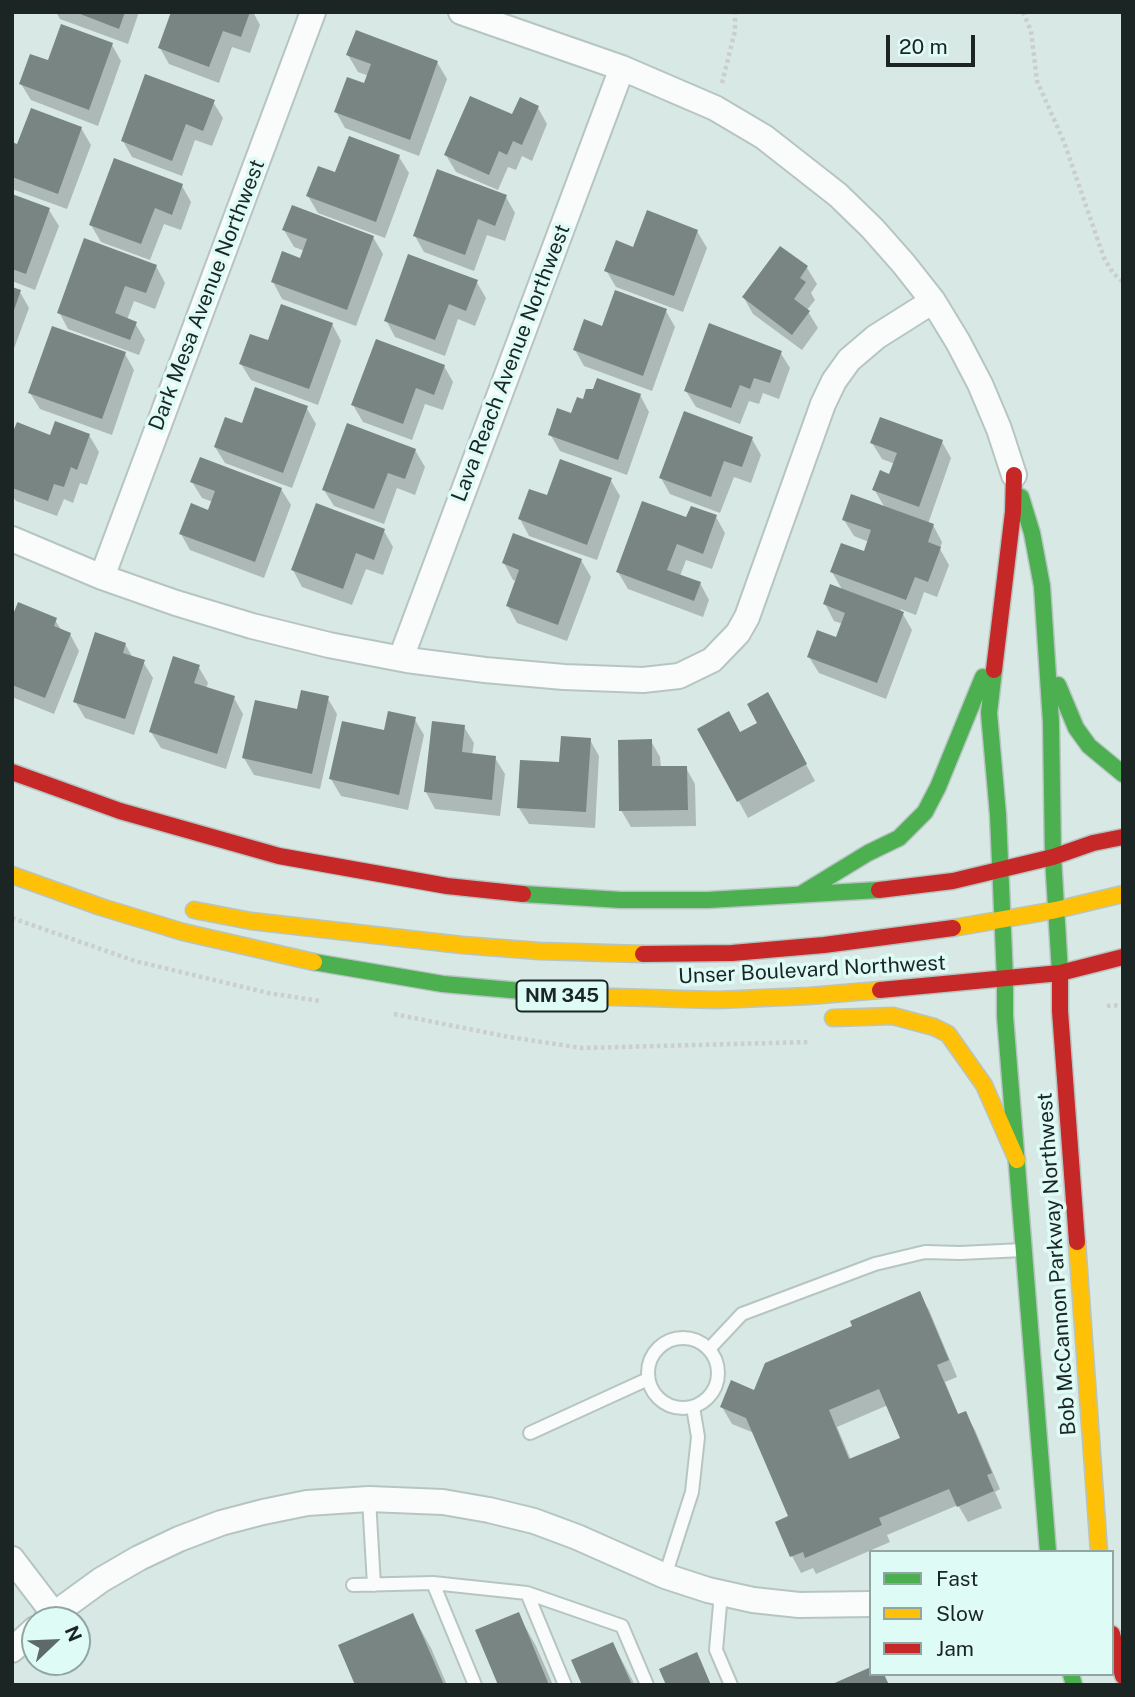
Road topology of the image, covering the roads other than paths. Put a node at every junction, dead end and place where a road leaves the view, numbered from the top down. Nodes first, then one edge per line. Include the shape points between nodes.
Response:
1 (313, 12) edge
2 (460, 12) edge
3 (622, 68) junction
4 (933, 301) junction
5 (1014, 475) junction
6 (12, 540) edge
7 (102, 577) junction
8 (996, 646) junction
9 (1046, 646) junction
10 (401, 658) junction
11 (12, 772) edge
12 (1123, 774) edge
13 (1123, 836) edge
14 (1053, 857) junction
15 (1000, 869) junction
16 (12, 875) edge
17 (1123, 894) edge
18 (796, 897) junction
19 (101, 907) junction
20 (1056, 910) junction
21 (1003, 920) junction
22 (1123, 957) edge
23 (1060, 973) junction
24 (1005, 979) junction
25 (534, 994) junction
26 (554, 1013) dead end
27 (823, 1018) dead end
28 (1017, 1160) junction
29 (1024, 1250) junction
30 (709, 1349) junction
31 (649, 1379) junction
32 (693, 1407) junction
33 (530, 1433) dead end
34 (369, 1499) junction
35 (1048, 1550) edge
36 (1099, 1550) edge
37 (12, 1559) edge
38 (665, 1576) junction
39 (433, 1583) junction
40 (353, 1585) dead end
41 (374, 1585) junction
42 (527, 1593) junction
43 (721, 1593) junction
44 (869, 1604) edge
45 (37, 1606) edge
46 (65, 1606) edge
47 (1114, 1642) edge
48 (1123, 1676) edge
49 (475, 1685) edge
50 (565, 1685) edge
51 (647, 1685) edge
52 (731, 1685) edge

1 - 7 street, Dark Mesa Avenue Northwest
2 - 3 street
3 - 4 street via 715,108 764,137 838,195 904,263
3 - 10 street, Lava Reach Avenue Northwest
4 - 5 street via 980,384
4 - 10 street via 869,342 834,381 747,617 712,660 679,676 643,680 525,674
5 - 8 main road, Bob McCannon Parkway Northwest
5 - 9 main road via 1042,586
6 - 7 street
7 - 10 street via 252,626
8 - 15 main road, Bob McCannon Parkway Northwest via 989,713
8 - 18 main road via 925,812 899,838
9 - 12 main road via 1076,728 1089,747
9 - 14 main road, Bob McCannon Parkway Northwest
11 - 18 main road via 199,835 359,872 459,887 621,900
13 - 14 main road
14 - 15 main road
14 - 20 main road, Bob McCannon Parkway Northwest
15 - 18 main road via 953,881
15 - 21 main road, Bob McCannon Parkway Northwest
16 - 19 main road, Unser Boulevard Northwest / NM 345
17 - 20 main road
19 - 21 main road via 175,910 462,945 667,955 824,945
19 - 25 main road, Unser Boulevard Northwest / NM 345 via 183,932 340,968
20 - 21 main road
20 - 23 main road, Bob McCannon Parkway Northwest
21 - 24 main road, Bob McCannon Parkway Northwest
22 - 23 main road, Unser Boulevard Northwest / NM 345
23 - 24 main road, Unser Boulevard Northwest / NM 345
23 - 36 main road, Bob McCannon Parkway Northwest
24 - 25 main road, Unser Boulevard Northwest / NM 345 via 717,1000
24 - 28 main road, Bob McCannon Parkway Northwest
25 - 26 main road
27 - 28 main road via 893,1016 948,1034 984,1085
28 - 29 main road, Bob McCannon Parkway Northwest
29 - 30 lane via 926,1252 875,1264 742,1314
29 - 35 main road, Bob McCannon Parkway Northwest
30 - 31 lane via 690,1338 668,1341 652,1357
30 - 32 lane via 719,1371 717,1383 704,1402
31 - 32 lane via 652,1390 670,1406
31 - 33 lane
32 - 38 lane via 698,1437 692,1492
34 - 38 street via 443,1502 534,1521
34 - 41 lane
34 - 46 street via 307,1503 210,1527 139,1558
37 - 45 street
38 - 43 street
39 - 41 lane
39 - 42 lane
39 - 49 lane
40 - 41 lane
42 - 50 lane
42 - 51 lane via 622,1626
43 - 44 street via 799,1605
43 - 52 lane via 716,1650
47 - 48 main road

